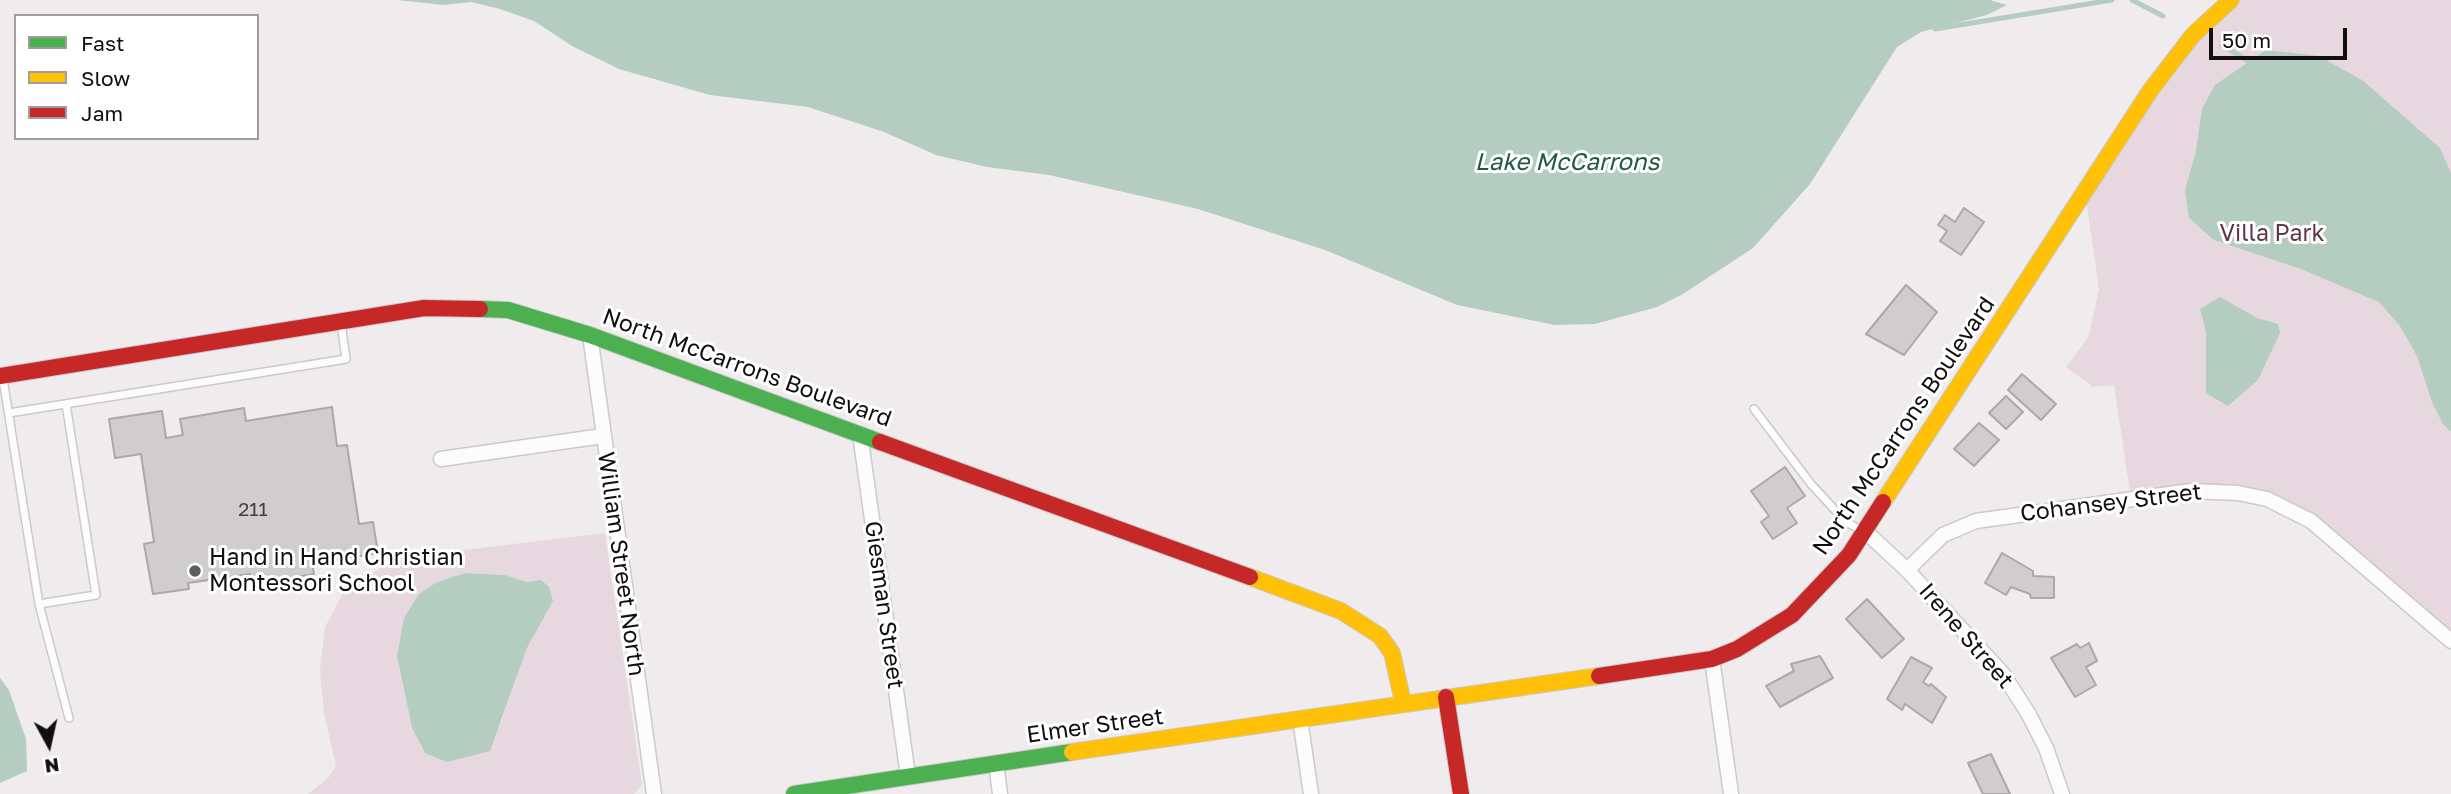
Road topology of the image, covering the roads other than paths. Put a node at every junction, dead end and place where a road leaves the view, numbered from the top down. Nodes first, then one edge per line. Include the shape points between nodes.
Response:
1 (2231, 0) edge
2 (340, 321) junction
3 (590, 335) junction
4 (1, 375) edge
5 (66, 404) junction
6 (1754, 410) dead end
7 (9, 413) junction
8 (860, 434) junction
9 (603, 436) junction
10 (442, 459) dead end
11 (1865, 531) junction
12 (1907, 570) junction
13 (39, 604) junction
14 (2451, 641) edge
15 (1712, 659) junction
16 (1446, 697) junction
17 (1403, 702) junction
18 (69, 718) dead end
19 (1300, 719) junction
20 (996, 763) junction
21 (908, 776) junction
22 (654, 794) edge
23 (794, 794) edge
24 (1000, 794) edge
25 (1311, 794) edge
26 (1461, 794) edge
27 (1731, 794) edge
28 (2062, 794) edge

1 - 11 street, North McCarrons Boulevard via 2193,35 2150,91
2 - 3 street, North McCarrons Boulevard via 424,308 508,310
2 - 4 street, North McCarrons Boulevard
2 - 5 lane via 346,359
3 - 8 street, North McCarrons Boulevard
3 - 9 street, William Street North
4 - 7 lane
5 - 7 lane
5 - 13 lane via 96,595
6 - 11 lane via 1811,484 1846,522
7 - 13 lane
8 - 17 street, North McCarrons Boulevard via 1340,611 1380,636 1392,653
8 - 21 street, Giesman Street
9 - 10 street
9 - 22 street, William Street North
11 - 12 street, Irene Street
11 - 15 street, North McCarrons Boulevard via 1832,576 1792,615
12 - 14 street, Cohansey Street via 1943,536 1976,521 2191,491 2238,493 2267,499 2311,521
12 - 28 street, Irene Street via 2003,674 2034,724
13 - 18 lane
15 - 16 street, North McCarrons Boulevard
15 - 27 street
16 - 17 street, North McCarrons Boulevard
16 - 26 street
17 - 19 street, Elmer Street
19 - 20 street, Elmer Street
19 - 25 street
20 - 21 street, Elmer Street
20 - 24 street
21 - 23 street, Elmer Street

